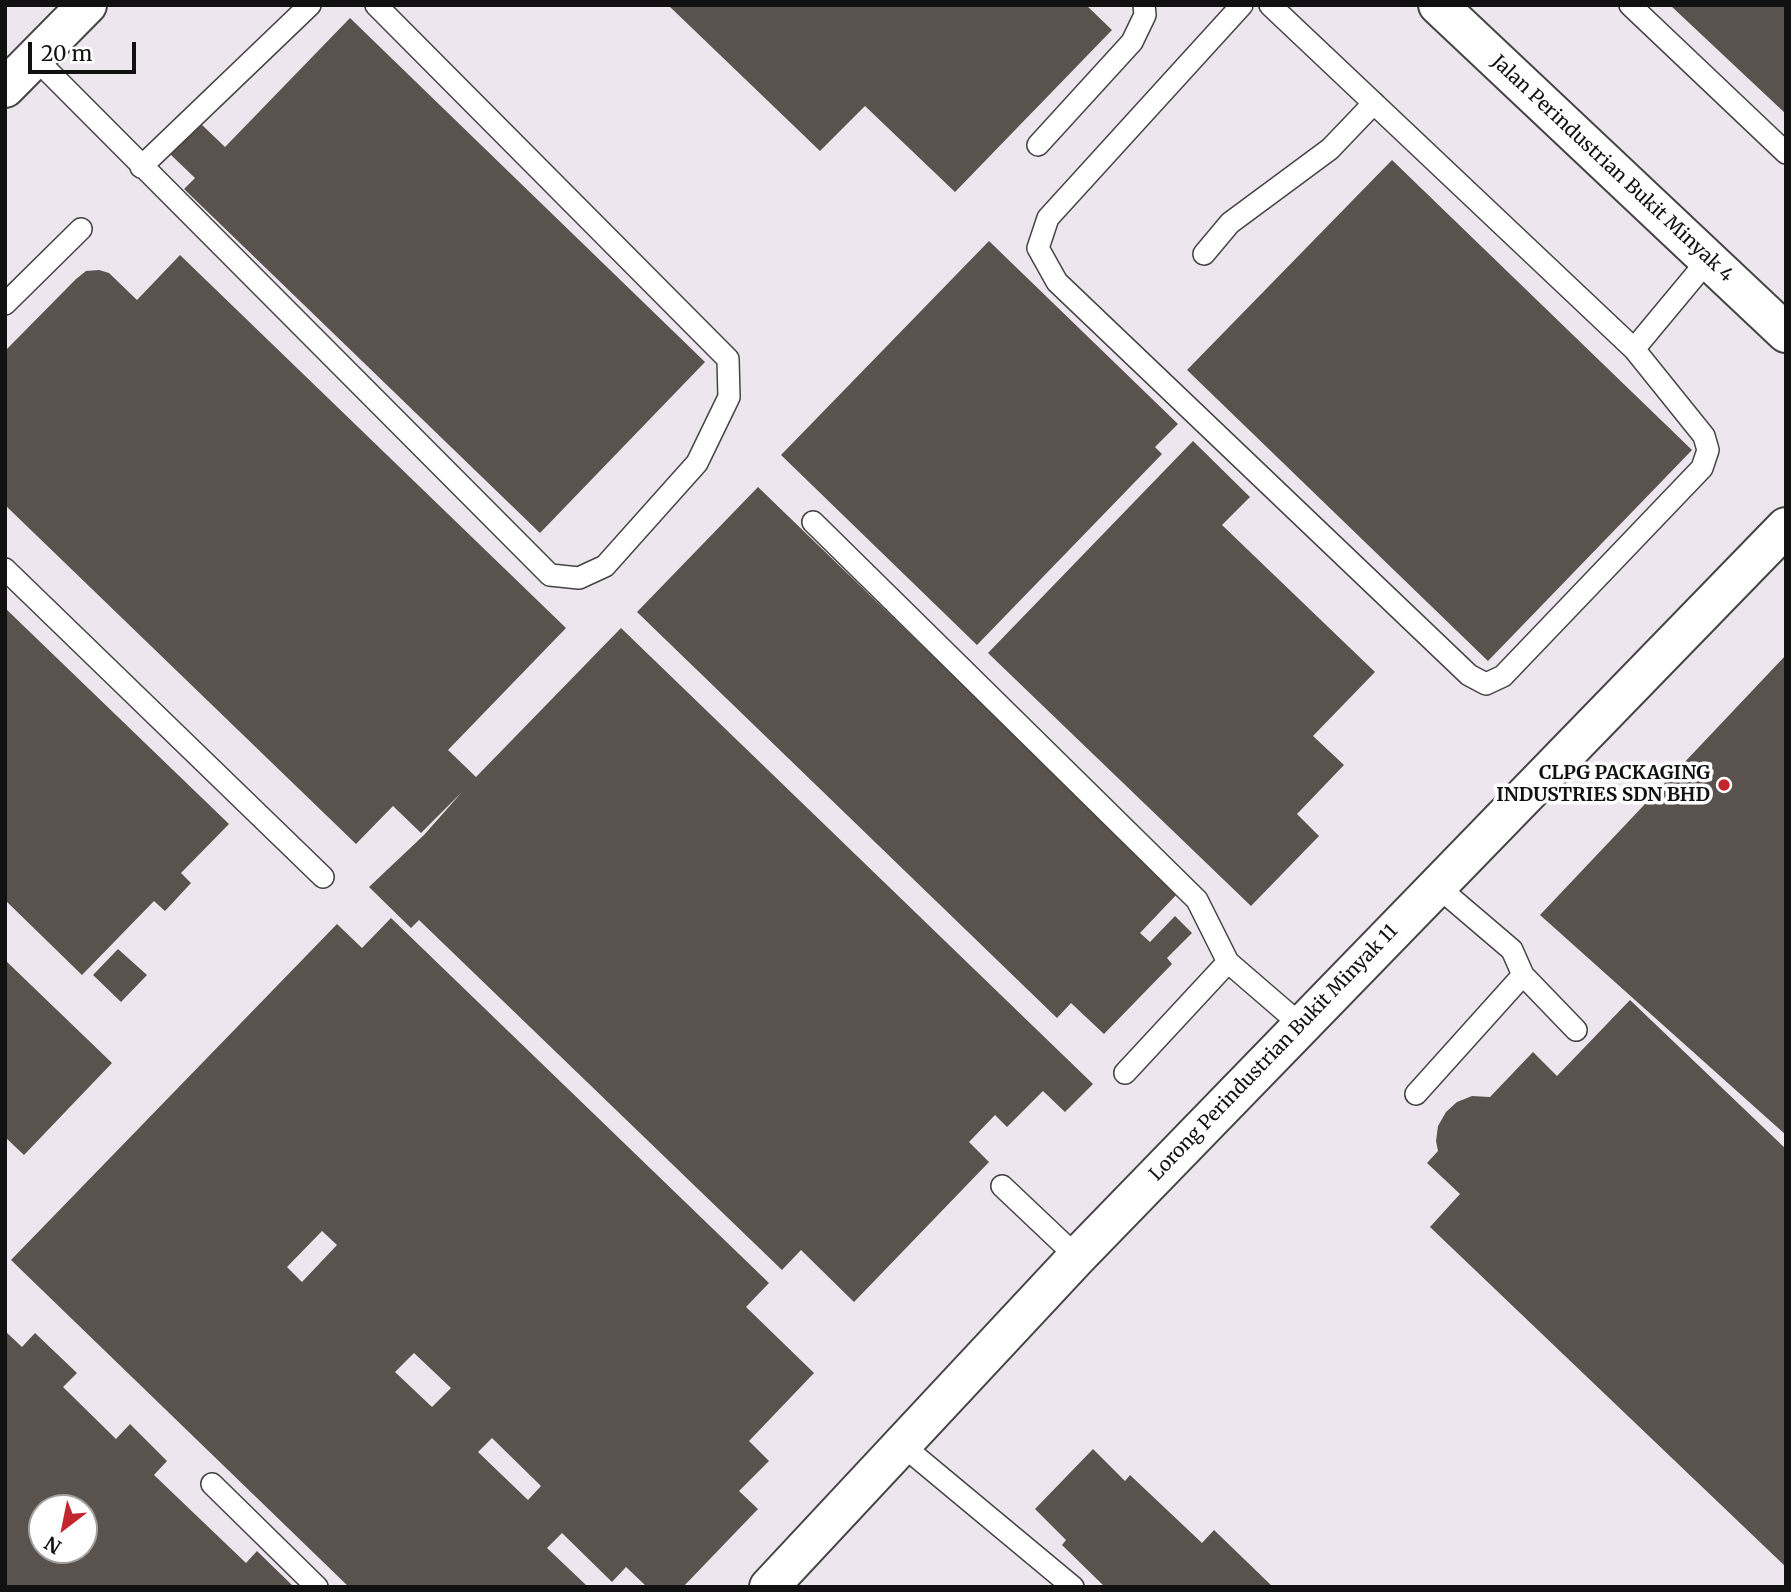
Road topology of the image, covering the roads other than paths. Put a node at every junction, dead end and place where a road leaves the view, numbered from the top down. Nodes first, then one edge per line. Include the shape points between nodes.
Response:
1 (87, 5) edge
2 (310, 5) edge
3 (376, 5) edge
4 (1144, 5) edge
5 (1242, 5) edge
6 (1270, 5) edge
7 (1438, 5) edge
8 (1630, 5) edge
9 (34, 57) junction
10 (5, 88) edge
11 (1374, 103) junction
12 (1038, 145) dead end
13 (1786, 153) edge
14 (141, 167) junction
15 (81, 229) dead end
16 (1204, 254) dead end
17 (1708, 260) junction
18 (5, 304) edge
19 (1786, 333) edge
20 (1634, 349) junction
21 (813, 522) dead end
22 (1786, 527) edge
23 (5, 569) edge
24 (323, 877) dead end
25 (1437, 886) junction
26 (1228, 962) junction
27 (1523, 975) junction
28 (1301, 1025) junction
29 (1576, 1030) dead end
30 (1125, 1073) dead end
31 (1416, 1094) dead end
32 (1002, 1186) dead end
33 (1076, 1256) junction
34 (901, 1444) junction
35 (212, 1484) dead end
36 (317, 1587) edge
37 (769, 1587) edge
38 (1073, 1587) edge

1 - 9 street
2 - 14 lane
3 - 14 lane via 728,359 729,397 696,463 605,566 579,578 550,575
4 - 12 lane via 1145,15 1132,42
5 - 20 lane via 1048,218 1038,248 1057,282 1469,675 1486,684 1503,676 1702,468 1708,450 1704,436
6 - 11 lane
7 - 17 street, Jalan Perindustrian Bukit Minyak 4
8 - 13 lane
9 - 10 street
9 - 14 lane
11 - 16 lane via 1330,149 1230,223
11 - 20 lane
15 - 18 lane
17 - 19 street, Jalan Perindustrian Bukit Minyak 4
17 - 20 lane
21 - 26 lane via 1197,900
22 - 25 street, Lorong Perindustrian Bukit Minyak 11
23 - 24 lane
25 - 27 lane via 1512,950
25 - 28 street, Lorong Perindustrian Bukit Minyak 11
26 - 28 lane
26 - 30 lane
27 - 29 lane
27 - 31 lane
28 - 33 street, Lorong Perindustrian Bukit Minyak 11
32 - 33 lane
33 - 34 street, Lorong Perindustrian Bukit Minyak 11
34 - 37 street, Lorong Perindustrian Bukit Minyak 11
34 - 38 lane
35 - 36 lane

